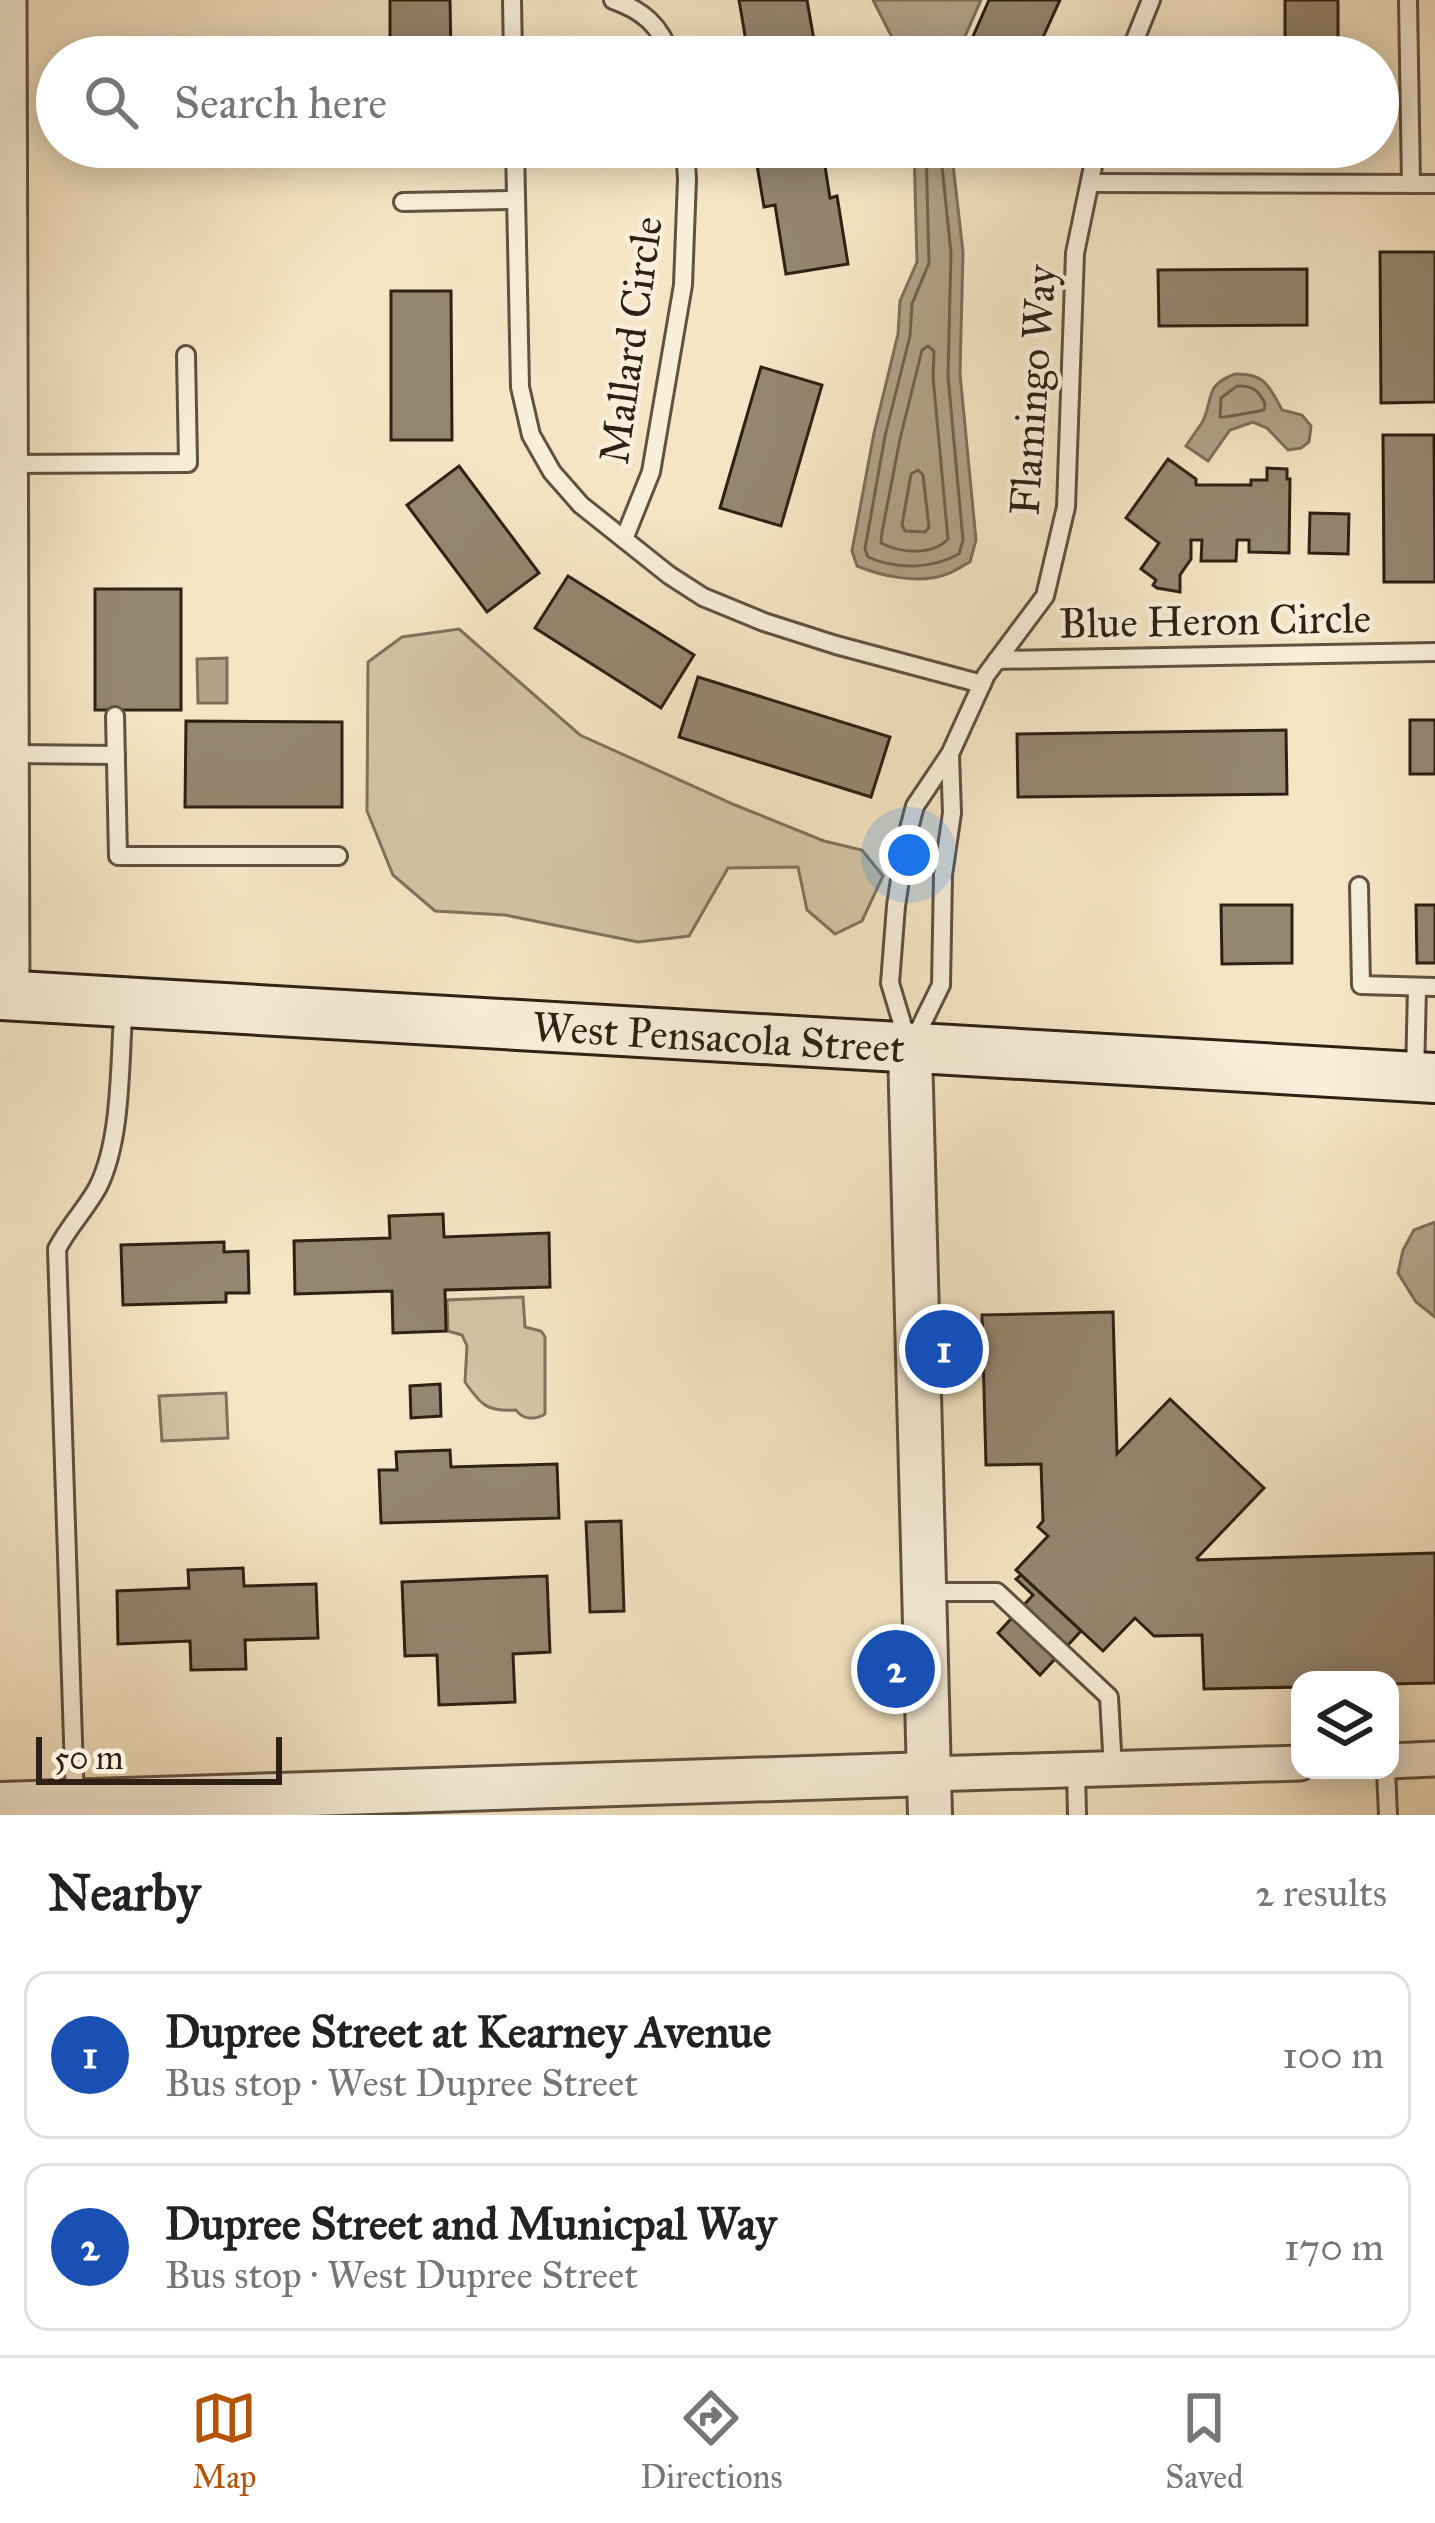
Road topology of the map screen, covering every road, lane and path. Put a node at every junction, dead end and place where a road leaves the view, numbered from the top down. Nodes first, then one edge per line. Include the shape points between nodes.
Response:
1 (9, 0) edge
2 (512, 0) edge
3 (613, 0) edge
4 (1151, 0) edge
5 (1408, 0) edge
6 (513, 36) edge
7 (663, 36) edge
8 (1136, 36) edge
9 (515, 168) edge
10 (686, 168) edge
11 (1093, 168) edge
12 (1090, 183) junction
13 (1411, 184) junction
14 (1435, 184) edge
15 (516, 200) junction
16 (403, 202) dead end
17 (186, 356) dead end
18 (11, 464) junction
19 (624, 539) junction
20 (6, 638) edge
21 (1435, 652) edge
22 (997, 660) junction
23 (982, 684) junction
24 (6, 710) edge
25 (115, 716) dead end
26 (12, 754) junction
27 (950, 754) junction
28 (116, 755) junction
29 (338, 856) dead end
30 (1359, 886) dead end
31 (1426, 987) edge
32 (6, 995) edge
33 (124, 1002) junction
34 (910, 1049) junction
35 (1425, 1077) edge
36 (924, 1592) junction
37 (1435, 1760) edge
38 (1399, 1761) edge
39 (1291, 1763) edge
40 (1113, 1768) junction
41 (1076, 1770) junction
42 (1386, 1779) edge
43 (930, 1794) edge
44 (0, 1804) edge
45 (300, 1804) edge
46 (75, 1808) edge
47 (1077, 1815) edge
48 (1388, 1815) edge

1 - 18 street
2 - 6 lane
3 - 7 lane via 636,8
4 - 8 lane
5 - 13 lane
9 - 15 lane, Mallard Circle
10 - 19 lane, Mallard Circle via 670,373 651,472
11 - 12 lane, Flamingo Way
12 - 13 lane
12 - 22 lane, Flamingo Way via 1075,254 1066,507 1045,596
13 - 14 lane
15 - 16 lane
15 - 19 lane, Mallard Circle via 520,388 531,435 580,505
17 - 18 lane via 188,463
18 - 20 street
19 - 23 lane, Mallard Circle via 703,598
20 - 24 street
21 - 22 lane, Blue Heron Circle
22 - 23 lane, Flamingo Way
23 - 27 lane, Flamingo Way
24 - 26 street
25 - 28 lane
26 - 28 lane
26 - 32 street
27 - 34 lane, Flamingo Way via 941,986
27 - 34 lane, Flamingo Way via 915,806 896,906 890,983
28 - 29 lane via 118,856
30 - 31 lane via 1361,985
31 - 35 lane
32 - 33 main road, West Pensacola Street
33 - 34 main road, West Pensacola Street
33 - 46 lane via 107,1162 57,1249
34 - 35 main road, West Pensacola Street
34 - 36 street
36 - 40 lane via 997,1592 1109,1697
36 - 43 street
37 - 38 street
39 - 40 street
40 - 41 street
41 - 43 street
41 - 47 lane
42 - 48 lane
43 - 45 street
44 - 46 street
45 - 46 street

